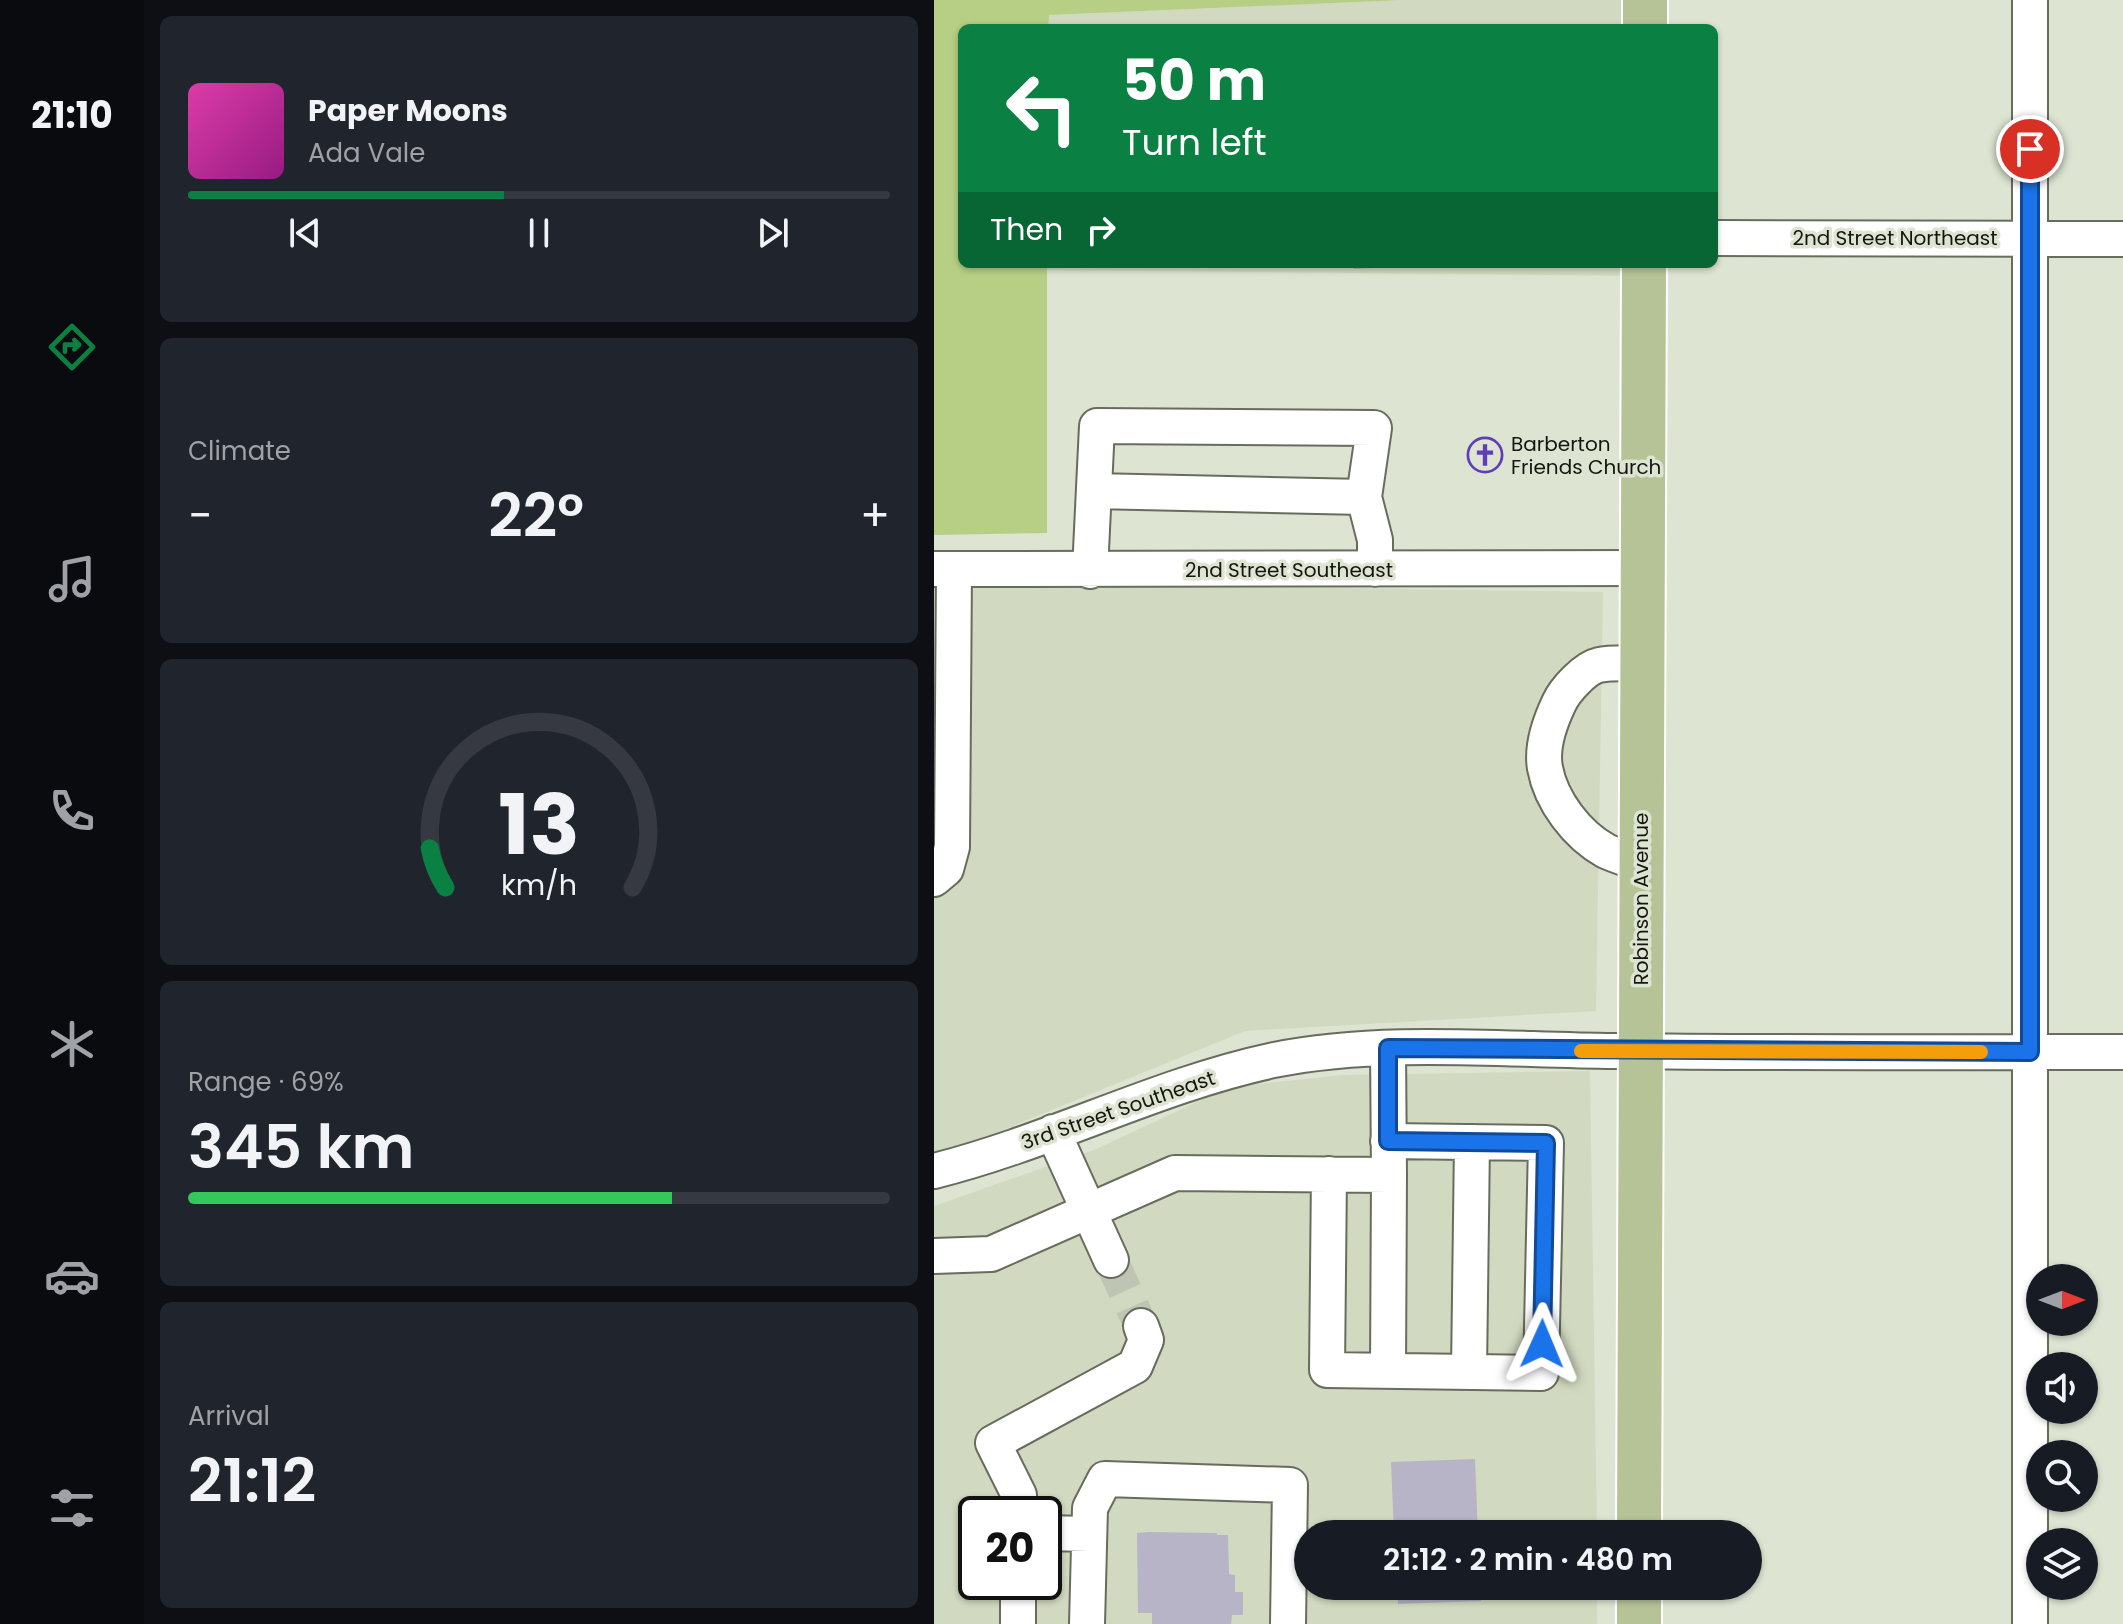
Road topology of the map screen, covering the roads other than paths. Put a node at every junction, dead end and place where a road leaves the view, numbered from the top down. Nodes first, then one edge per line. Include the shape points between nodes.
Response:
1 (1645, 0) edge
2 (2030, 0) edge
3 (1645, 24) edge
4 (1718, 238) edge
5 (2030, 239) junction
6 (2123, 239) edge
7 (1644, 268) edge
8 (1094, 491) junction
9 (1364, 497) junction
10 (1643, 568) junction
11 (1375, 569) junction
12 (944, 570) edge
13 (1090, 571) junction
14 (1643, 663) junction
15 (1641, 864) junction
16 (934, 879) edge
17 (1388, 1048) junction
18 (1640, 1052) junction
19 (2030, 1052) junction
20 (2123, 1052) edge
21 (1053, 1132) junction
22 (1388, 1141) junction
23 (1472, 1142) junction
24 (934, 1171) edge
25 (1329, 1174) junction
26 (1389, 1175) junction
27 (1088, 1211) junction
28 (934, 1256) edge
29 (1111, 1260) tunnel mouth
30 (1141, 1326) tunnel mouth
31 (1388, 1371) junction
32 (1469, 1372) junction
33 (1019, 1496) edge
34 (1639, 1520) edge
35 (1062, 1533) edge
36 (1089, 1534) junction
37 (1018, 1600) edge
38 (1639, 1600) edge
39 (1018, 1624) edge
40 (1087, 1624) edge
41 (1288, 1624) edge
42 (1639, 1624) edge
43 (2030, 1624) edge

1 - 3 main road
2 - 5 street
4 - 5 street, 2nd Street Northeast
5 - 6 street, 2nd Street Northeast
5 - 19 street
7 - 10 main road, Robinson Avenue
8 - 9 street
8 - 9 street via 1097,426 1374,428
8 - 13 street
9 - 11 street via 1375,540
10 - 11 street, 2nd Street Southeast
10 - 14 main road, Robinson Avenue
11 - 13 street, 2nd Street Southeast
12 - 13 street, 2nd Street Southeast
12 - 16 street via 952,847 946,869
14 - 15 main road, Robinson Avenue
14 - 15 street via 1596,665 1581,677 1562,696 1545,748 1554,796 1574,825 1607,852
15 - 18 main road, Robinson Avenue
17 - 18 street, 3rd Street Southeast
17 - 21 street, 3rd Street Southeast via 1275,1060 1191,1081
17 - 22 street
18 - 19 street, 3rd Street Southeast
18 - 34 main road, Robinson Avenue
19 - 20 street, 3rd Street Southeast
19 - 43 street
21 - 24 street, 3rd Street Southeast
21 - 27 street
22 - 23 street
22 - 26 street
23 - 32 street
23 - 32 street via 1546,1143 1541,1373
25 - 26 street
25 - 27 street via 1175,1173
25 - 31 street via 1327,1370
26 - 31 street
27 - 28 street via 991,1254
27 - 29 street
30 - 33 street via 1146,1340 1135,1366 993,1443
31 - 32 street
35 - 36 street
36 - 40 street
36 - 41 street via 1090,1508 1105,1479 1290,1485
37 - 39 street
38 - 42 main road

